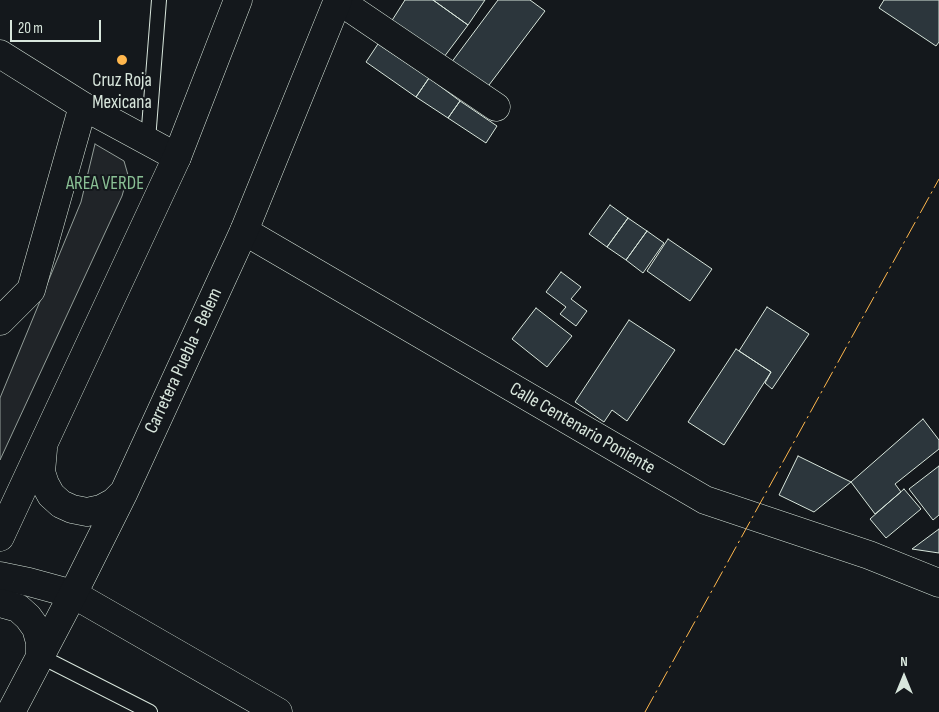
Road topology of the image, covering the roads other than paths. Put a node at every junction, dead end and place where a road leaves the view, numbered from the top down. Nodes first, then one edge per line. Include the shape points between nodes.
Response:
1 (159, 0) edge
2 (238, 0) edge
3 (338, 0) edge
4 (375, 10) edge
5 (0, 54) edge
6 (83, 106) junction
7 (496, 107) dead end
8 (148, 140) junction
9 (177, 157) junction
10 (244, 231) junction
11 (0, 321) edge
12 (44, 445) junction
13 (124, 492) junction
14 (0, 537) edge
15 (0, 576) edge
16 (939, 583) edge
17 (73, 594) junction
18 (0, 602) edge
19 (40, 656) junction
20 (11, 712) edge
21 (150, 712) edge
22 (278, 712) edge

1 - 8 lane
2 - 9 street
3 - 4 street
3 - 10 street, Carretera Puebla - Belem
4 - 7 street
5 - 6 street
6 - 8 street
6 - 11 street via 31,290
8 - 9 street
9 - 12 street
10 - 13 street, Carretera Puebla - Belem
10 - 16 street, Calle Centenario Poniente via 705,500 869,555
12 - 13 street via 40,458 41,472 51,496 61,504 72,510 101,510
12 - 14 street
13 - 17 street, Carretera Puebla - Belem
15 - 17 street
17 - 19 street, Carretera Puebla - Belem
17 - 22 street
18 - 19 street via 18,608 28,617 36,628
19 - 20 street, Carretera Puebla - Belem
19 - 21 lane

